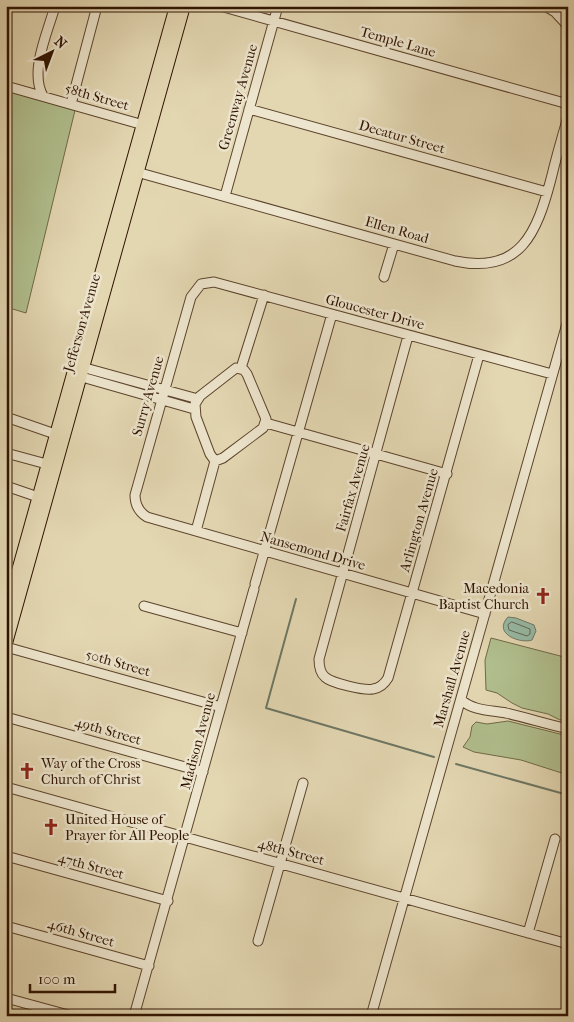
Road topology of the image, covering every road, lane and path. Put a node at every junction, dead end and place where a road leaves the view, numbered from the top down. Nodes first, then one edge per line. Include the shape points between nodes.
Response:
1 (56, 6) edge
2 (97, 6) edge
3 (175, 6) edge
4 (185, 6) edge
5 (220, 6) edge
6 (278, 6) edge
7 (545, 6) edge
8 (274, 21) junction
9 (568, 26) edge
10 (6, 86) edge
11 (43, 96) junction
12 (71, 104) junction
13 (568, 104) edge
14 (249, 109) junction
15 (568, 116) edge
16 (147, 126) junction
17 (134, 171) junction
18 (547, 192) junction
19 (224, 196) junction
20 (394, 244) junction
21 (384, 277) dead end
22 (193, 292) joint
23 (264, 295) junction
24 (332, 314) junction
25 (568, 320) edge
26 (408, 336) junction
27 (479, 355) junction
28 (241, 368) junction
29 (78, 371) junction
30 (552, 374) junction
31 (164, 390) junction
32 (198, 399) junction
33 (162, 400) junction
34 (194, 409) junction
35 (6, 417) edge
36 (266, 423) junction
37 (298, 433) junction
38 (55, 434) junction
39 (6, 453) edge
40 (376, 454) junction
41 (215, 461) junction
42 (52, 466) junction
43 (447, 474) junction
44 (6, 486) edge
45 (38, 496) junction
46 (137, 508) joint
47 (196, 531) junction
48 (265, 551) junction
49 (343, 574) junction
50 (412, 594) junction
51 (144, 606) dead end
52 (6, 610) edge
53 (485, 614) junction
54 (242, 633) junction
55 (6, 647) edge
56 (378, 688) joint
57 (461, 700) junction
58 (221, 707) junction
59 (6, 717) edge
60 (568, 729) edge
61 (203, 772) junction
62 (302, 783) dead end
63 (6, 787) edge
64 (186, 837) junction
65 (555, 839) dead end
66 (6, 856) edge
67 (279, 863) junction
68 (404, 898) junction
69 (168, 901) junction
70 (6, 926) edge
71 (528, 933) junction
72 (258, 941) dead end
73 (568, 944) edge
74 (149, 966) junction
75 (6, 998) edge
76 (72, 1016) edge
77 (134, 1016) edge
78 (371, 1016) edge

1 - 11 street via 38,69
2 - 12 street
3 - 16 main road, Jefferson Avenue
4 - 16 main road, Jefferson Avenue
5 - 8 street, Temple Lane
6 - 8 street, Greenway Avenue
7 - 9 street
8 - 13 street, Temple Lane
8 - 14 street, Greenway Avenue
10 - 11 street, 58th Street
11 - 12 street, 58th Street
12 - 16 street, 58th Street
14 - 18 street, Decatur Street
14 - 19 street, Greenway Avenue
15 - 18 street, Ellen Road
16 - 17 main road, Jefferson Avenue
17 - 19 street, Ellen Road
17 - 29 main road, Jefferson Avenue
18 - 20 street, Ellen Road via 531,236 519,249 499,260 485,264 464,263
19 - 20 street, Ellen Road
20 - 21 street
22 - 23 street, Gloucester Drive via 201,284 214,282
22 - 31 street, Surry Avenue
23 - 24 street, Gloucester Drive
23 - 28 street
24 - 26 street, Gloucester Drive
24 - 37 street, Madison Avenue
25 - 30 street, Marshall Avenue
26 - 27 street, Gloucester Drive
26 - 40 street, Fairfax Avenue
27 - 30 street, Gloucester Drive
27 - 43 street, Arlington Avenue
28 - 32 street via 232,370
28 - 36 street via 247,374
29 - 31 street
29 - 33 street
29 - 38 main road, Jefferson Avenue
29 - 42 main road, Jefferson Avenue
30 - 53 street, Marshall Avenue
31 - 32 street
31 - 33 street, Surry Avenue
32 - 34 street
33 - 34 street
33 - 46 street, Surry Avenue via 135,495
34 - 41 street
35 - 38 street
36 - 37 street
36 - 41 street
37 - 40 street
37 - 48 street, Madison Avenue
38 - 42 main road, Jefferson Avenue
39 - 42 street
40 - 43 street
40 - 49 street, Fairfax Avenue
41 - 47 street
42 - 45 main road, Jefferson Avenue
42 - 55 main road, Jefferson Avenue
43 - 50 street, Arlington Avenue
44 - 45 street
45 - 52 main road, Jefferson Avenue
46 - 47 street, Nansemond Drive via 147,517
47 - 48 street, Nansemond Drive
48 - 49 street, Nansemond Drive
48 - 54 street, Madison Avenue
49 - 50 street, Nansemond Drive
49 - 56 street, Fairfax Avenue via 319,659 320,669 330,681 366,690
50 - 53 street, Nansemond Drive
50 - 56 street, Arlington Avenue via 388,678
51 - 54 street
53 - 57 street, Marshall Avenue
54 - 58 street, Madison Avenue
55 - 58 street, 50th Street
57 - 60 street via 468,706
57 - 68 street, Marshall Avenue
58 - 61 street, Madison Avenue
59 - 61 street, 49th Street
61 - 64 street, Madison Avenue
62 - 67 street
63 - 64 street, 48th Street
64 - 67 street, 48th Street
64 - 69 street, Madison Avenue
65 - 71 street
66 - 69 street, 47th Street
67 - 68 street, 48th Street
67 - 72 street
68 - 71 street, 48th Street
68 - 78 street, Marshall Avenue
69 - 74 street, Madison Avenue
70 - 74 street, 46th Street
71 - 73 street, 48th Street
74 - 77 street, Madison Avenue
75 - 76 street

